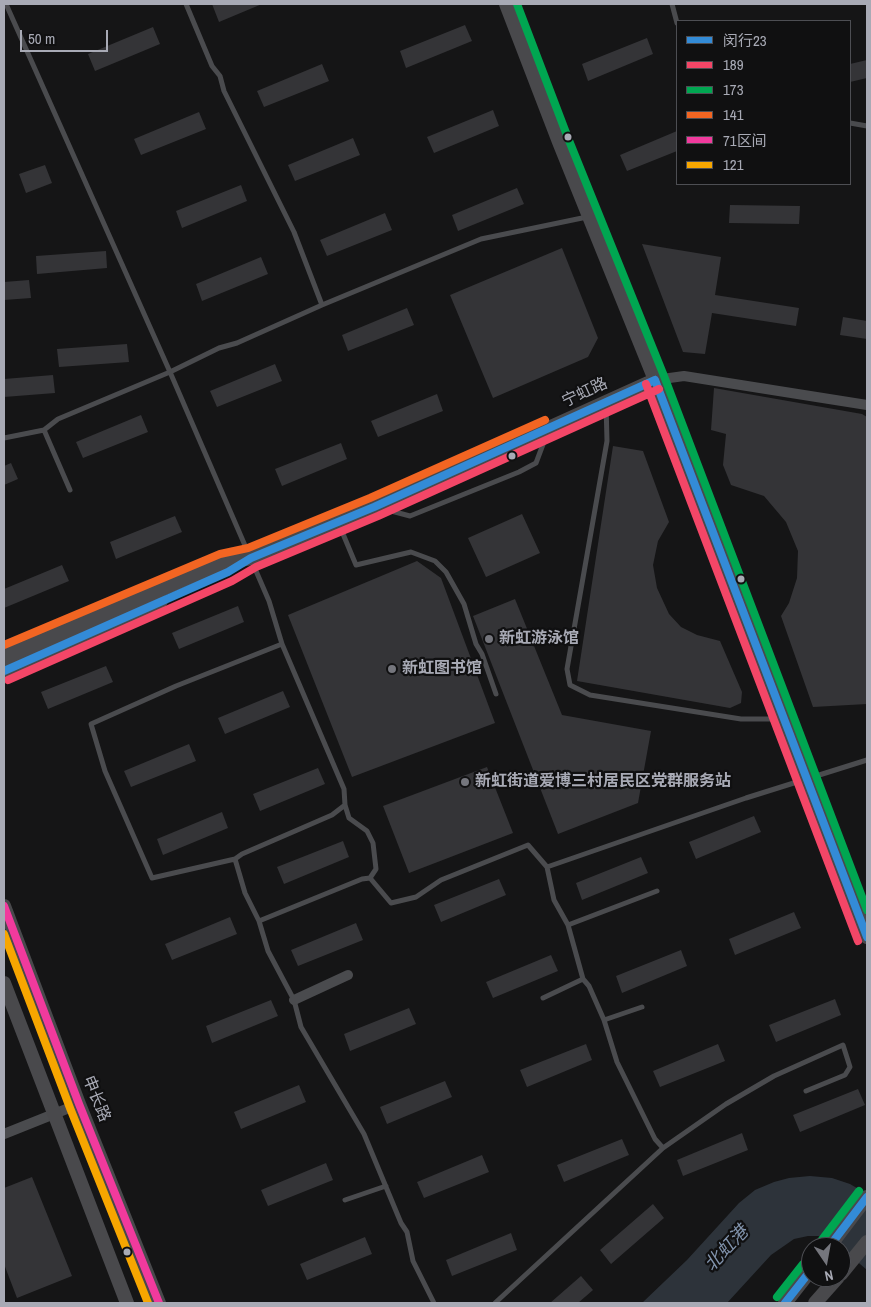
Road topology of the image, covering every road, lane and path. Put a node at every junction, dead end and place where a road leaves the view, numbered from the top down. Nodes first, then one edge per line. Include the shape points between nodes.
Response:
1 (6, 4) edge
2 (186, 4) edge
3 (506, 4) edge
4 (672, 4) edge
5 (676, 20) edge
6 (851, 123) edge
7 (867, 126) edge
8 (590, 216) junction
9 (322, 305) junction
10 (170, 372) junction
11 (655, 380) junction
12 (606, 402) junction
13 (867, 405) edge
14 (548, 429) junction
15 (44, 430) junction
16 (4, 438) edge
17 (70, 490) dead end
18 (374, 507) junction
19 (338, 522) junction
20 (251, 558) junction
21 (282, 644) junction
22 (4, 656) edge
23 (4, 671) edge
24 (496, 694) dead end
25 (784, 719) junction
26 (867, 760) edge
27 (807, 779) junction
28 (345, 805) junction
29 (235, 859) junction
30 (547, 867) junction
31 (370, 878) junction
32 (657, 891) dead end
33 (4, 906) edge
34 (258, 921) junction
35 (568, 925) junction
36 (867, 937) edge
37 (348, 976) dead end
38 (583, 979) junction
39 (4, 983) edge
40 (543, 998) dead end
41 (294, 1000) junction
42 (642, 1007) dead end
43 (604, 1020) junction
44 (806, 1092) dead end
45 (79, 1104) junction
46 (54, 1114) junction
47 (4, 1134) edge
48 (663, 1148) junction
49 (386, 1186) junction
50 (867, 1198) edge
51 (345, 1200) dead end
52 (837, 1237) edge
53 (867, 1242) edge
54 (851, 1262) edge
55 (801, 1283) edge
56 (829, 1287) edge
57 (126, 1303) edge
58 (159, 1303) edge
59 (434, 1303) edge
60 (494, 1303) edge
61 (785, 1303) edge
62 (815, 1303) edge

1 - 10 lane
2 - 9 lane via 212,66 220,76 224,91 294,232
3 - 8 main road
4 - 5 lane
6 - 7 lane
8 - 9 lane via 481,239
8 - 11 main road
9 - 10 lane
10 - 15 lane via 58,419
10 - 20 lane
11 - 12 main road, 宁虹路
11 - 13 street via 684,376
11 - 25 main road
12 - 14 main road, 宁虹路
12 - 25 lane via 607,441 567,669 570,685 590,696 741,719
14 - 18 main road, 宁虹路
14 - 18 lane via 536,463 519,472 410,516
15 - 16 lane
15 - 17 lane
18 - 19 main road, 宁虹路
19 - 20 main road, 宁虹路
19 - 24 lane via 356,565 411,552 435,561 446,572 464,604
20 - 21 lane
20 - 22 main road, 宁虹路 via 224,563
20 - 23 main road via 228,572
21 - 28 lane via 344,789
21 - 29 lane via 91,724 105,771 152,878
25 - 27 main road
26 - 27 lane
27 - 30 lane
27 - 36 main road
28 - 29 lane via 332,815
28 - 31 lane via 349,818 367,831 373,843 376,869
29 - 34 lane
30 - 31 lane via 528,845 441,880 416,897 391,902
30 - 35 lane via 554,900
31 - 34 lane
32 - 35 lane
33 - 45 main road, 申长路
34 - 41 lane via 268,951
35 - 38 lane
37 - 41 street
38 - 40 lane
38 - 43 lane
39 - 46 main road
41 - 49 lane via 301,1026 364,1134
42 - 43 lane
43 - 48 lane via 617,1062 655,1139
44 - 48 lane via 845,1075 850,1067 843,1045 774,1076 726,1104
45 - 46 street
45 - 58 main road, 申长路
46 - 47 street
46 - 57 main road
48 - 60 lane
49 - 51 lane
49 - 59 lane via 400,1223 407,1232 413,1261
50 - 52 main road
53 - 54 main road
55 - 61 main road
56 - 62 main road

